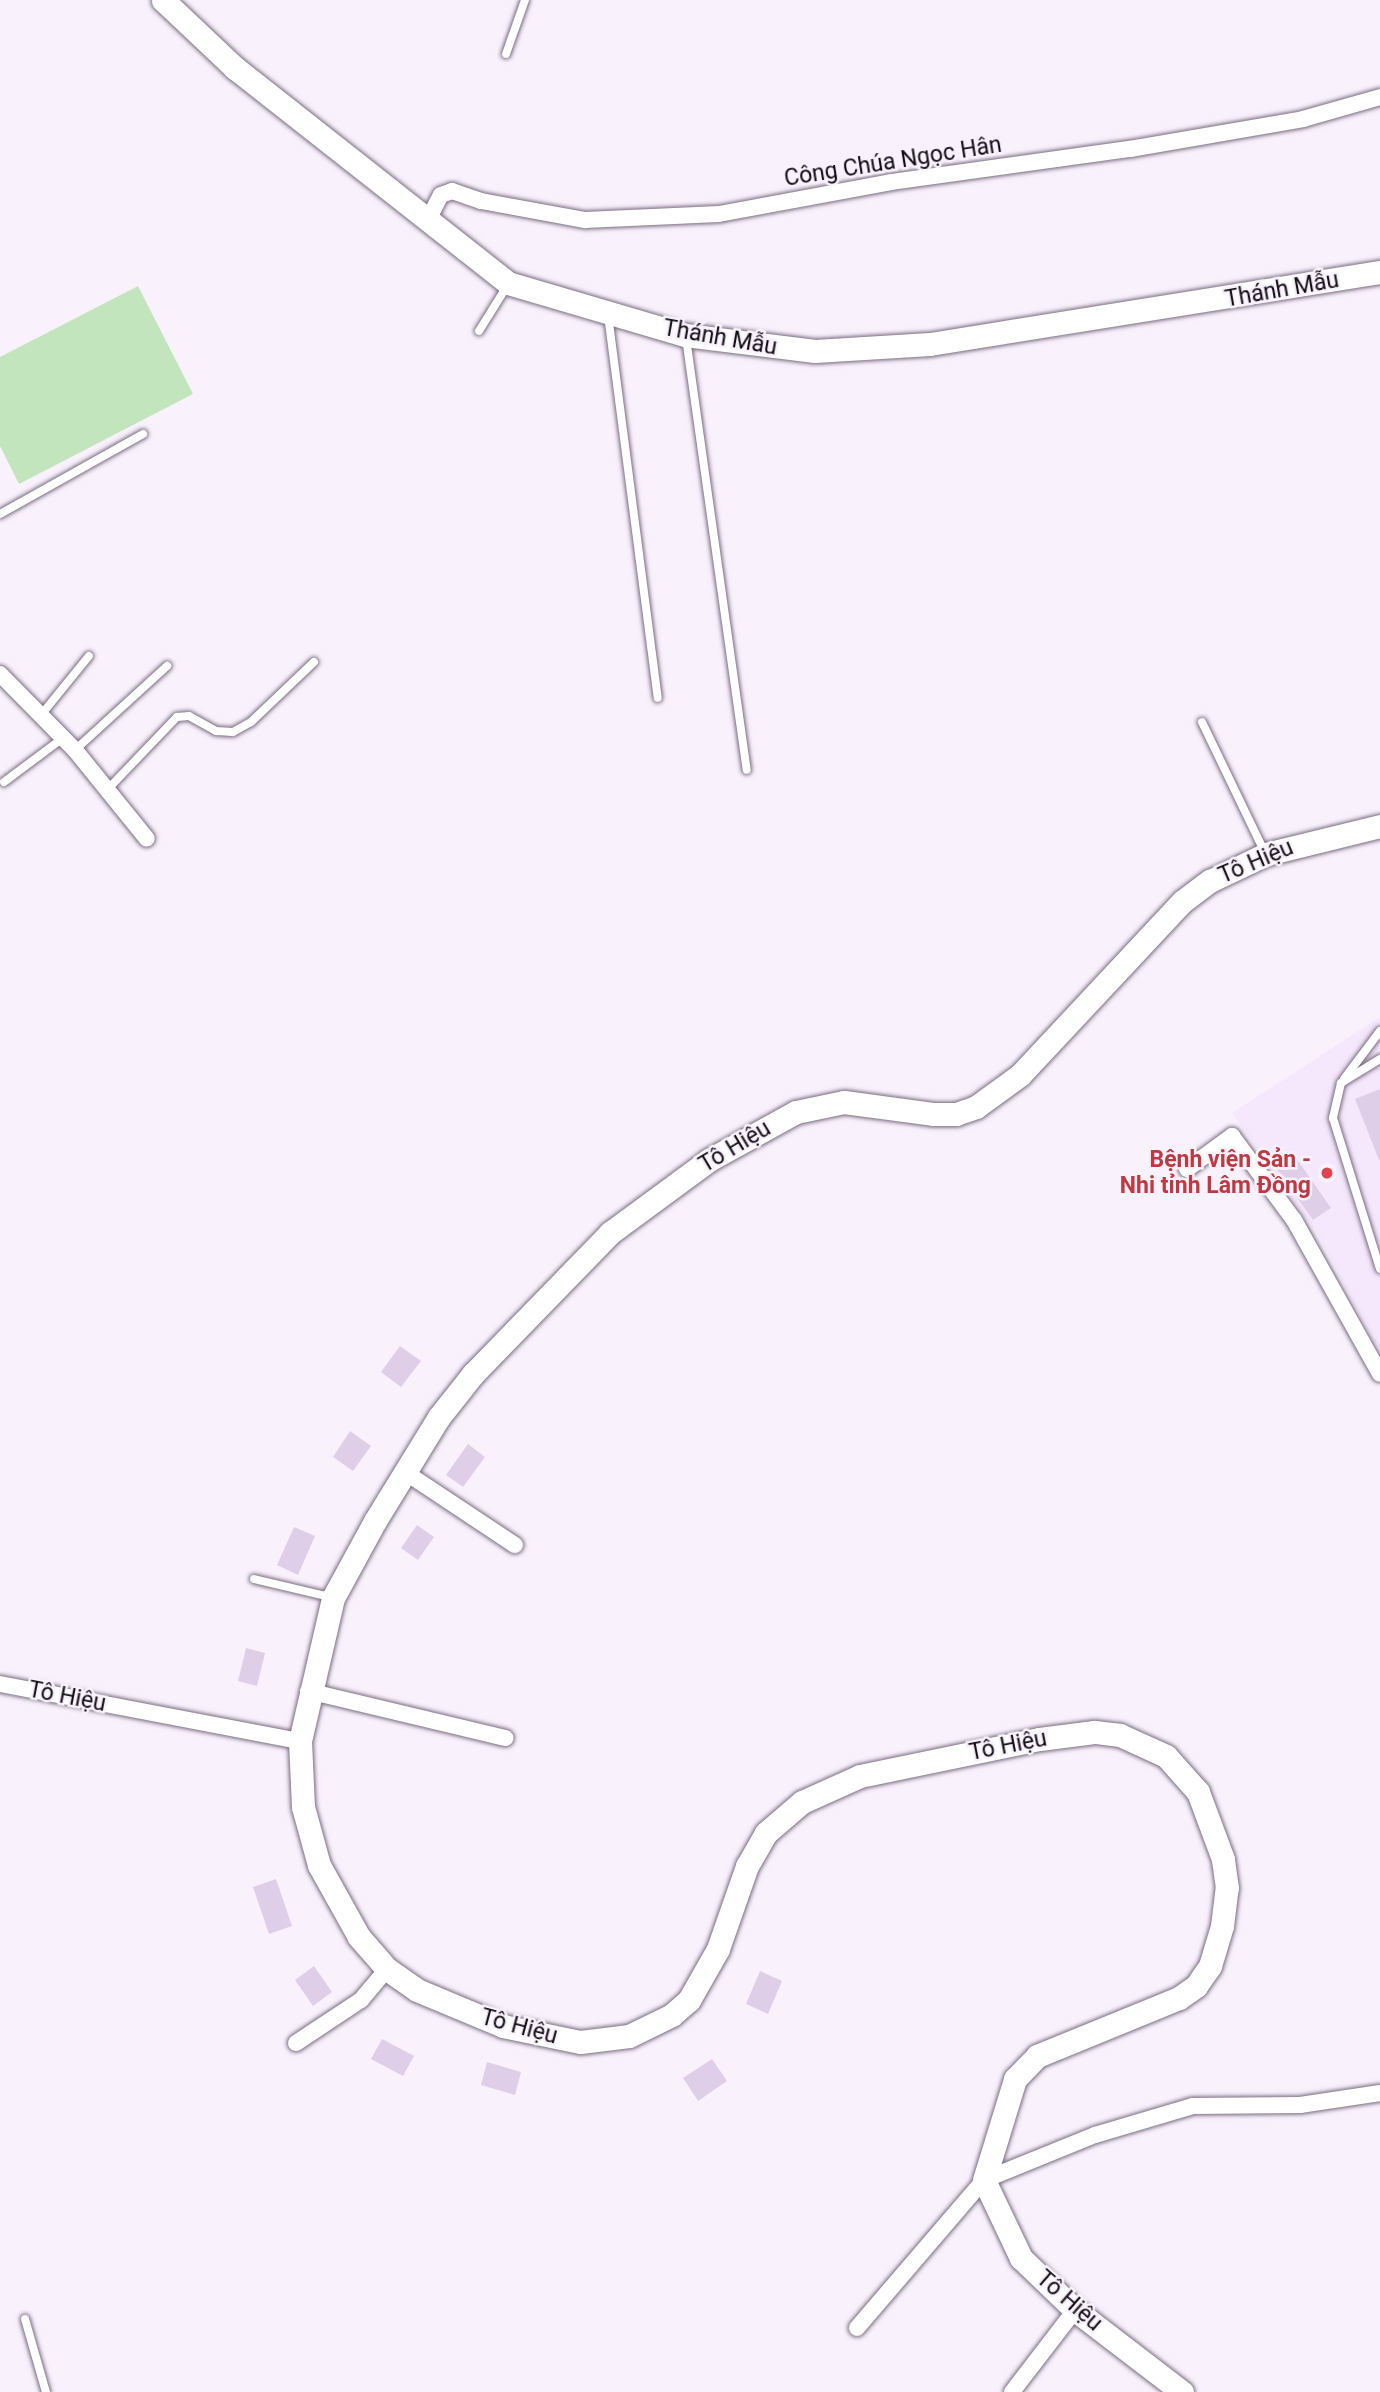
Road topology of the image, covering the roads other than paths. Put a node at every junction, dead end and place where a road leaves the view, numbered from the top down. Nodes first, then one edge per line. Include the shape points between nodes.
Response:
1 (163, 0) edge
2 (525, 0) edge
3 (506, 54) dead end
4 (1380, 97) edge
5 (428, 220) junction
6 (1380, 272) edge
7 (509, 283) junction
8 (608, 312) junction
9 (479, 331) dead end
10 (685, 335) junction
11 (144, 433) dead end
12 (0, 514) edge
13 (89, 656) dead end
14 (314, 662) dead end
15 (167, 666) dead end
16 (0, 674) edge
17 (658, 698) dead end
18 (41, 715) junction
19 (1202, 722) dead end
20 (63, 738) junction
21 (75, 750) junction
22 (747, 770) dead end
23 (4, 782) dead end
24 (107, 790) junction
25 (1380, 826) edge
26 (148, 839) dead end
27 (1266, 854) junction
28 (1380, 1031) edge
29 (1380, 1059) edge
30 (1340, 1083) junction
31 (1187, 1169) dead end
32 (1380, 1269) edge
33 (1380, 1374) edge
34 (405, 1472) junction
35 (515, 1545) dead end
36 (254, 1579) dead end
37 (333, 1598) junction
38 (0, 1684) edge
39 (308, 1691) junction
40 (505, 1738) dead end
41 (299, 1741) junction
42 (387, 1969) junction
43 (296, 2043) dead end
44 (1380, 2092) edge
45 (984, 2180) junction
46 (1075, 2310) junction
47 (25, 2319) dead end
48 (857, 2328) dead end
49 (46, 2392) edge
50 (1012, 2392) edge
51 (1182, 2392) edge

1 - 5 street, Thánh Mẫu via 235,68
2 - 3 lane
4 - 5 street, Công Chúa Ngọc Hân via 1289,121 1130,149 891,182 719,215 585,220 481,201 452,191 441,195
5 - 7 street, Thánh Mẫu
6 - 10 street, Thánh Mẫu via 930,344 815,351
7 - 8 street, Thánh Mẫu
7 - 9 lane
8 - 10 street, Thánh Mẫu
8 - 17 lane
10 - 22 lane
11 - 12 lane
13 - 18 lane
14 - 24 lane via 251,722 233,732 216,731 189,716 177,717
15 - 21 lane
16 - 18 street
18 - 20 street
19 - 27 lane
20 - 21 street
20 - 23 lane
21 - 24 street
24 - 26 street
25 - 27 street, Tô Hiệu
27 - 34 street, Tô Hiệu via 1238,864 1183,901 1020,1074 976,1107 957,1114 844,1102 811,1107 763,1129 664,1192 610,1233 510,1333 439,1417
28 - 30 lane
29 - 30 lane
30 - 32 lane via 1333,1118
31 - 33 street via 1232,1136 1294,1220
34 - 35 street
34 - 37 street, Tô Hiệu
36 - 37 lane
37 - 39 street, Tô Hiệu
38 - 41 street, Tô Hiệu
39 - 40 street
39 - 41 street, Tô Hiệu
41 - 42 street, Tô Hiệu via 303,1807 319,1865 359,1937
42 - 43 street via 361,2000
42 - 45 street, Tô Hiệu via 417,1990 502,2026 580,2042 629,2036 663,2021 689,2000 718,1949 753,1855 775,1822 802,1802 860,1776 1039,1738 1094,1732 1134,1738 1180,1768 1198,1792 1217,1836 1227,1888 1216,1949 1196,1986 1179,1998 1122,2025 1054,2046 1026,2066 1003,2109
44 - 45 street via 1300,2105 1193,2106 1094,2135
45 - 46 street, Tô Hiệu via 1021,2258
45 - 48 street
46 - 50 street
46 - 51 street, Tô Hiệu
47 - 49 lane

